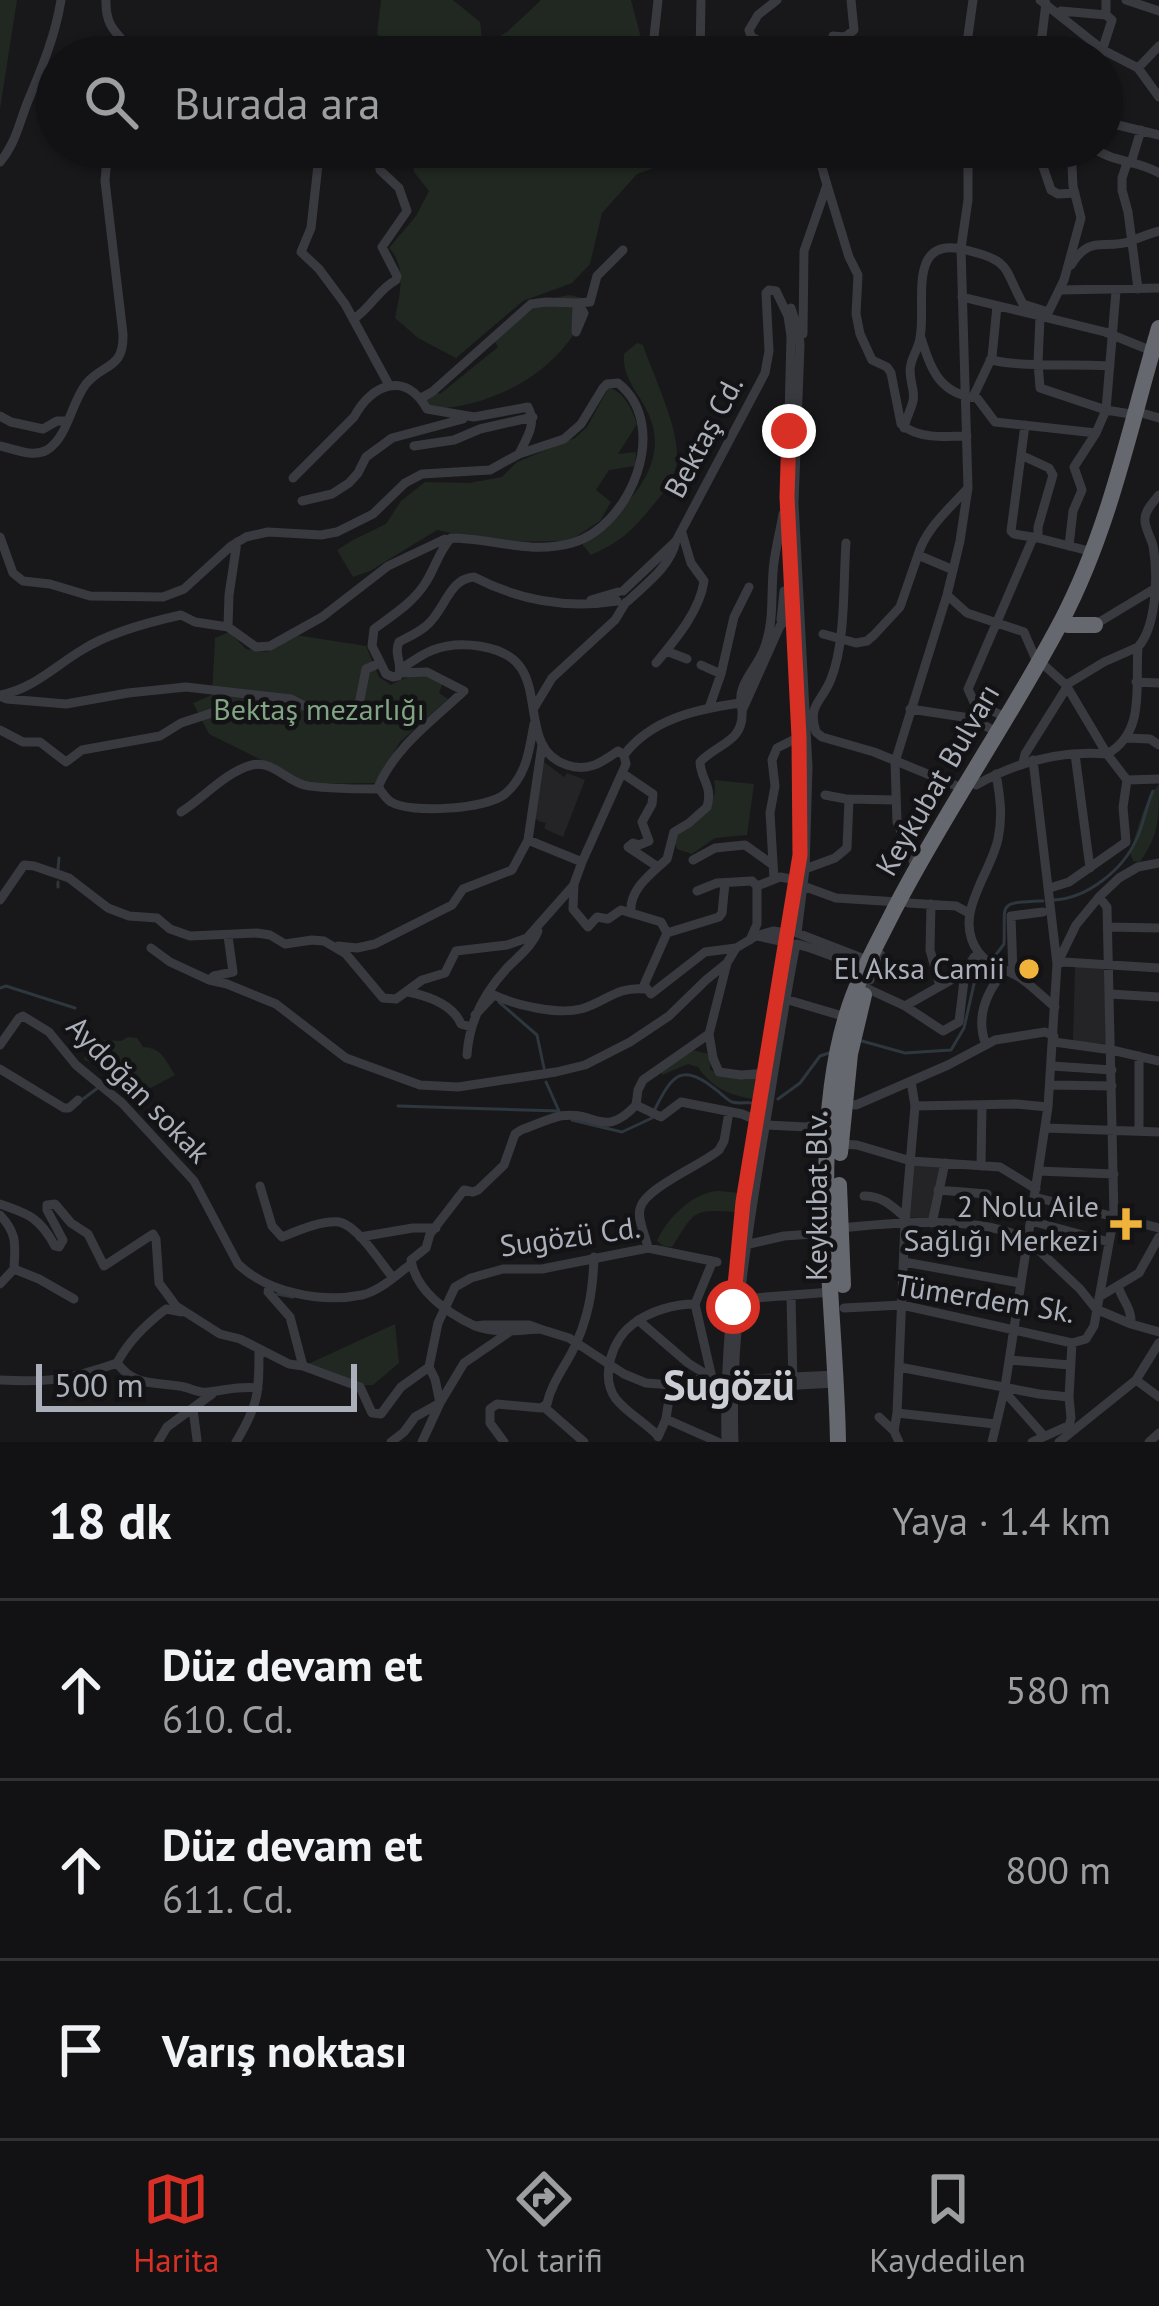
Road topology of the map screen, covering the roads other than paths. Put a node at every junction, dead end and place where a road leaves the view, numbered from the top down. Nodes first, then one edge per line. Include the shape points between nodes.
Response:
1 (61, 0) edge
2 (106, 0) edge
3 (658, 0) edge
4 (701, 0) edge
5 (759, 0) edge
6 (777, 0) edge
7 (851, 0) edge
8 (973, 0) edge
9 (1106, 0) edge
10 (1126, 0) edge
11 (1043, 2) edge
12 (1141, 2) edge
13 (1057, 11) junction
14 (1159, 11) edge
15 (758, 15) junction
16 (1106, 15) junction
17 (54, 36) edge
18 (118, 36) edge
19 (654, 36) edge
20 (700, 36) edge
21 (751, 36) edge
22 (845, 36) edge
23 (968, 36) edge
24 (1042, 36) edge
25 (1084, 36) edge
26 (1107, 36) edge
27 (1159, 46) edge
28 (1123, 62) edge
29 (1138, 68) junction
30 (36, 82) edge
31 (1158, 94) edge
32 (1123, 126) edge
33 (1142, 130) junction
34 (1159, 135) edge
35 (1123, 161) edge
36 (0, 162) edge
37 (1129, 163) junction
38 (106, 168) edge
39 (318, 168) edge
40 (380, 168) edge
41 (822, 168) edge
42 (968, 168) edge
43 (1044, 168) edge
44 (1073, 168) edge
45 (1159, 173) edge
46 (827, 185) junction
47 (1075, 193) junction
48 (1081, 218) junction
49 (1159, 231) edge
50 (1131, 241) junction
51 (1090, 245) junction
52 (961, 248) junction
53 (623, 250) dead end
54 (1068, 268) junction
55 (1159, 288) edge
56 (1138, 289) junction
57 (1061, 290) junction
58 (1116, 291) junction
59 (962, 297) junction
60 (997, 306) junction
61 (1045, 316) junction
62 (355, 318) junction
63 (1159, 328) edge
64 (1113, 334) junction
65 (797, 336) junction
66 (920, 338) junction
67 (1155, 354) edge
68 (990, 360) junction
69 (1038, 363) junction
70 (1110, 366) junction
71 (389, 385) junction
72 (969, 397) junction
73 (421, 398) junction
74 (1106, 410) junction
75 (0, 416) edge
76 (474, 416) junction
77 (1147, 416) edge
78 (533, 417) junction
79 (68, 421) junction
80 (1024, 425) junction
81 (904, 428) junction
82 (1096, 433) junction
83 (967, 436) junction
84 (0, 446) edge
85 (414, 446) dead end
86 (519, 454) junction
87 (1021, 455) junction
88 (292, 478) dead end
89 (968, 488) junction
90 (1159, 495) edge
91 (787, 497) junction
92 (302, 501) dead end
93 (795, 524) junction
94 (0, 537) edge
95 (679, 537) junction
96 (451, 538) junction
97 (1035, 538) junction
98 (237, 542) junction
99 (846, 543) dead end
100 (1069, 546) junction
101 (792, 551) dead end
102 (1093, 552) junction
103 (918, 555) junction
104 (951, 569) junction
105 (749, 587) dead end
106 (1157, 589) edge
107 (784, 591) dead end
108 (946, 595) junction
109 (622, 598) junction
110 (792, 614) junction
111 (996, 623) junction
112 (1095, 625) joint
113 (227, 626) junction
114 (780, 626) junction
115 (1063, 626) junction
116 (823, 634) dead end
117 (839, 640) junction
118 (1148, 641) edge
119 (666, 651) junction
120 (687, 659) dead end
121 (380, 663) junction
122 (656, 663) dead end
123 (701, 664) dead end
124 (1041, 664) junction
125 (400, 671) junction
126 (721, 674) junction
127 (1136, 682) junction
128 (1159, 683) edge
129 (1066, 686) junction
130 (0, 695) edge
131 (284, 698) junction
132 (741, 707) junction
133 (709, 708) junction
134 (910, 709) junction
135 (535, 713) junction
136 (812, 720) junction
137 (1001, 724) junction
138 (0, 730) edge
139 (803, 736) junction
140 (1127, 738) junction
141 (542, 745) junction
142 (1159, 745) edge
143 (1075, 754) junction
144 (1107, 754) junction
145 (624, 755) junction
146 (1028, 761) junction
147 (896, 762) junction
148 (622, 773) junction
149 (996, 774) junction
150 (1159, 779) edge
151 (1127, 780) junction
152 (970, 787) junction
153 (380, 789) junction
154 (825, 795) dead end
155 (849, 799) junction
156 (896, 800) junction
157 (181, 812) dead end
158 (528, 840) junction
159 (693, 860) dead end
160 (582, 862) junction
161 (1159, 863) edge
162 (774, 866) junction
163 (658, 867) junction
164 (916, 868) junction
165 (1090, 868) junction
166 (805, 869) junction
167 (774, 879) junction
168 (725, 883) junction
169 (800, 883) junction
170 (574, 884) junction
171 (757, 886) junction
172 (1051, 891) junction
173 (697, 892) dead end
174 (1099, 897) junction
175 (907, 898) junction
176 (0, 900) edge
177 (931, 904) junction
178 (1047, 911) junction
179 (631, 912) junction
180 (968, 912) junction
181 (541, 926) junction
182 (1108, 927) junction
183 (1159, 928) edge
184 (667, 933) junction
185 (228, 936) junction
186 (753, 938) junction
187 (791, 938) junction
188 (334, 946) junction
189 (1059, 947) junction
190 (152, 948) dead end
191 (736, 948) junction
192 (727, 963) junction
193 (1057, 964) junction
194 (1110, 965) junction
195 (998, 966) junction
196 (1159, 968) edge
197 (870, 969) junction
198 (965, 972) junction
199 (209, 980) junction
200 (940, 986) junction
201 (645, 989) junction
202 (408, 992) junction
203 (1110, 994) junction
204 (1159, 997) edge
205 (785, 999) junction
206 (905, 1006) junction
207 (1055, 1007) junction
208 (475, 1015) junction
209 (846, 1017) junction
210 (471, 1028) junction
211 (709, 1034) junction
212 (1054, 1039) junction
213 (0, 1045) edge
214 (986, 1045) junction
215 (1112, 1050) junction
216 (466, 1055) dead end
217 (1139, 1056) junction
218 (1159, 1061) edge
219 (1052, 1066) junction
220 (0, 1070) edge
221 (1112, 1070) junction
222 (766, 1073) junction
223 (911, 1082) junction
224 (1050, 1085) junction
225 (1112, 1085) junction
226 (78, 1100) dead end
227 (843, 1104) junction
228 (636, 1106) junction
229 (915, 1106) junction
230 (982, 1106) junction
231 (1048, 1107) junction
232 (729, 1112) junction
233 (829, 1119) junction
234 (762, 1122) junction
235 (1045, 1128) junction
236 (1112, 1131) junction
237 (1139, 1131) junction
238 (1159, 1132) edge
239 (840, 1144) junction
240 (911, 1161) junction
241 (945, 1163) junction
242 (981, 1166) junction
243 (1038, 1171) junction
244 (1114, 1174) junction
245 (260, 1186) dead end
246 (938, 1190) junction
247 (1035, 1193) junction
248 (987, 1194) dead end
249 (864, 1196) dead end
250 (0, 1204) edge
251 (0, 1215) edge
252 (1114, 1216) junction
253 (906, 1220) junction
254 (1030, 1221) junction
255 (932, 1223) junction
256 (436, 1228) junction
257 (834, 1231) junction
258 (1159, 1232) edge
259 (360, 1237) junction
260 (1028, 1240) junction
261 (1109, 1242) junction
262 (745, 1245) junction
263 (648, 1248) junction
264 (594, 1257) junction
265 (904, 1262) junction
266 (410, 1265) junction
267 (14, 1269) junction
268 (393, 1278) junction
269 (1021, 1283) junction
270 (0, 1284) edge
271 (269, 1286) junction
272 (1118, 1286) junction
273 (832, 1292) junction
274 (791, 1296) junction
275 (74, 1299) dead end
276 (741, 1299) junction
277 (1097, 1303) junction
278 (695, 1304) junction
279 (902, 1306) junction
280 (844, 1308) junction
281 (446, 1309) junction
282 (188, 1314) junction
283 (638, 1320) junction
284 (1130, 1324) junction
285 (1013, 1328) junction
286 (500, 1331) junction
287 (1159, 1333) edge
288 (577, 1342) junction
289 (1072, 1343) junction
290 (1159, 1343) edge
291 (259, 1350) junction
292 (1009, 1360) junction
293 (116, 1363) junction
294 (608, 1363) junction
295 (1070, 1365) junction
296 (303, 1366) junction
297 (898, 1366) junction
298 (429, 1367) junction
299 (712, 1378) junction
300 (836, 1379) junction
301 (0, 1380) edge
302 (1136, 1380) junction
303 (792, 1382) junction
304 (730, 1384) junction
305 (671, 1385) junction
306 (222, 1387) junction
307 (258, 1388) junction
308 (1004, 1389) junction
309 (1069, 1397) junction
310 (1159, 1397) edge
311 (440, 1403) junction
312 (544, 1407) junction
313 (193, 1408) junction
314 (897, 1413) junction
315 (1097, 1413) junction
316 (880, 1418) dead end
317 (666, 1419) junction
318 (995, 1424) junction
319 (1069, 1426) junction
320 (1055, 1438) edge
321 (658, 1439) edge
322 (901, 1439) edge
323 (197, 1440) edge
324 (158, 1442) edge
325 (236, 1442) edge
326 (391, 1442) edge
327 (419, 1442) edge
328 (504, 1442) edge
329 (584, 1442) edge
330 (726, 1442) edge
331 (838, 1442) edge
332 (848, 1442) edge
333 (992, 1442) edge
334 (1032, 1442) edge

1 - 17 street
2 - 18 street
3 - 19 street
4 - 20 street
5 - 15 street
6 - 15 street
7 - 22 street via 854,29
8 - 23 street
9 - 16 street
10 - 12 street
11 - 13 street
11 - 24 street
12 - 14 street
13 - 16 street
13 - 25 street
15 - 21 street
16 - 26 street
27 - 29 street
28 - 29 street
29 - 31 street
30 - 36 street
32 - 33 street
33 - 34 street
33 - 37 street
35 - 37 street
37 - 45 street
37 - 50 street via 1122,190
38 - 79 street via 124,341 116,362 85,385
39 - 62 street via 302,253
40 - 62 street via 407,211 382,247 398,276
41 - 46 street
42 - 52 street
43 - 47 street via 1051,190
44 - 47 street
46 - 65 street via 804,251
46 - 81 street via 858,275 860,334 872,360 891,373
47 - 48 street
48 - 51 street
48 - 54 street
49 - 50 street
50 - 51 street
50 - 56 street
51 - 54 street
52 - 59 street
52 - 61 street via 1002,263 1023,304
52 - 66 street via 940,248 922,269
53 - 73 street via 597,276 590,302 531,304
54 - 57 street
55 - 56 street
56 - 58 street
57 - 58 street
57 - 61 street
58 - 64 street
59 - 60 street
59 - 72 street
60 - 61 street
60 - 68 street
61 - 64 street
61 - 69 street
62 - 71 street
63 - 67 highway, Keykubat Bulvarı
64 - 67 street
64 - 70 street
65 - 91 street
65 - 93 street
65 - 95 street, Bektaş Cd. via 788,302 769,290 761,384
66 - 72 street via 935,373
66 - 81 street
67 - 77 highway, Keykubat Bulvarı
68 - 69 street
68 - 72 street
69 - 70 street
69 - 74 street via 1042,389
70 - 74 street
71 - 73 street
71 - 88 street
72 - 80 street via 995,422
72 - 83 street
73 - 76 street via 427,409
74 - 77 street
74 - 82 street
75 - 79 street via 44,429
76 - 78 street via 527,407
76 - 92 street via 392,437 349,483
77 - 102 highway, Keykubat Bulvarı
77 - 115 highway, Keykubat Bulvarı via 1102,551
78 - 85 street
78 - 86 street
79 - 84 street via 40,453
80 - 82 street
80 - 87 street
81 - 83 street
82 - 100 street via 1074,467 1082,490
83 - 89 street
86 - 96 street via 570,435 607,384 621,384 640,417 638,474 585,537 529,548
86 - 98 street via 490,470 422,473 337,532 262,532
87 - 97 street via 1011,530
87 - 97 street via 1053,475
89 - 103 street
89 - 104 street
90 - 106 street via 1144,521
91 - 110 street
91 - 132 street via 766,644 742,684
93 - 101 street
93 - 139 street
94 - 98 street via 22,581 102,597 184,589
95 - 109 street
95 - 119 street via 703,589
96 - 113 street via 388,566 270,646
96 - 121 street via 416,596 374,629
97 - 100 street
97 - 111 street
98 - 113 street
99 - 117 street
100 - 102 street
102 - 115 highway, Keykubat Bulvarı
103 - 104 street
103 - 117 street via 900,608 867,641
104 - 108 street
105 - 126 street
106 - 112 street
106 - 118 street
107 - 114 street
108 - 111 street via 967,614
108 - 134 street
109 - 125 street via 534,602 467,576 428,624 399,642
109 - 135 street via 615,620 552,678
110 - 114 street
110 - 139 street
111 - 124 street via 1024,632
111 - 137 street via 968,692
112 - 115 highway
113 - 130 street via 165,618 99,641 25,689
114 - 132 street
115 - 124 highway, Keykubat Bulvarı
116 - 117 street
117 - 136 street
118 - 127 street
118 - 129 street
119 - 120 street
119 - 122 street
121 - 125 street via 388,676
121 - 131 street via 366,669 359,704 341,717 322,717
123 - 126 street
124 - 129 street
124 - 137 highway, Keykubat Bulvarı
124 - 152 highway, Keykubat Bulvarı
125 - 135 street via 434,649 481,646 521,667
125 - 153 street via 428,672 464,691 401,748
126 - 133 street
127 - 128 street
127 - 140 street
129 - 144 street
129 - 146 street via 1024,754
130 - 131 street via 58,705 186,687
131 - 138 street via 82,750 66,762 40,742
132 - 133 street
132 - 163 street via 743,726 700,762 707,807 674,832
133 - 145 street via 664,722
134 - 137 street
134 - 147 street
135 - 141 street
135 - 153 street via 526,768 502,797 428,809 391,802
136 - 139 street
136 - 147 street via 822,737
137 - 152 highway, Keykubat Bulvarı
139 - 162 street via 777,748 772,760
139 - 166 street
139 - 169 street
140 - 142 street
140 - 144 street
141 - 145 street via 553,759 579,768
141 - 158 street
143 - 144 street
143 - 146 street
143 - 165 street
144 - 151 street
145 - 148 street
146 - 149 street
146 - 172 street
147 - 152 street
147 - 156 street
148 - 160 street
148 - 163 street via 653,794 642,822 649,841 628,847
149 - 152 street
149 - 180 street via 1000,835
150 - 151 street
151 - 165 street via 1126,842
152 - 164 highway, Keykubat Bulvarı
152 - 175 highway, Keykubat Bulvarı
153 - 157 street via 306,785 249,765
154 - 155 street
155 - 156 street
155 - 166 street via 847,848
156 - 164 street
158 - 160 street
158 - 188 street via 512,870 463,889 452,904 375,944
159 - 162 street via 745,844
160 - 170 street
161 - 174 street via 1138,867
162 - 167 street
163 - 179 street via 631,900
164 - 175 highway, Keykubat Bulvarı
165 - 172 street
166 - 169 street
167 - 169 street
167 - 171 street
168 - 171 street
168 - 173 street
168 - 184 street via 719,916
169 - 175 street via 836,898
169 - 187 street
170 - 179 street via 573,909 588,927 596,917
170 - 181 street
171 - 186 street
172 - 178 street
174 - 182 street
174 - 189 street
175 - 177 street
175 - 197 highway, Keykubat Bulvarı
176 - 185 street via 24,865 34,866 129,916 158,918 190,936
177 - 180 street
177 - 200 street via 930,950
178 - 189 street
178 - 195 street via 1011,916
179 - 184 street via 656,919
180 - 195 street via 977,951
181 - 202 street via 507,945 456,951 446,973
181 - 208 street
182 - 183 street
182 - 194 street
184 - 201 street
185 - 188 street via 264,933 285,944
185 - 199 street via 233,972
186 - 187 street
186 - 191 street
187 - 197 street
187 - 205 street
187 - 222 street
188 - 202 street via 382,998
189 - 193 street
190 - 199 street
191 - 192 street
191 - 201 street via 709,950 651,994
192 - 199 street via 669,1016 585,1065 458,1087 420,1085 364,1066 276,1004
192 - 211 street
193 - 194 street
193 - 207 street
194 - 196 street
194 - 203 street
195 - 198 street via 974,957
195 - 207 street
195 - 214 street via 980,1030
197 - 206 street
197 - 209 highway, Keykubat Blv.
197 - 227 highway, Keykubat Blv.
198 - 200 street
198 - 206 street via 954,1026 938,1030
200 - 206 street
201 - 208 street via 561,1012 494,995
202 - 210 street
203 - 204 street
203 - 215 street
205 - 209 street
205 - 234 street
207 - 212 street
208 - 210 street
209 - 233 highway, Keykubat Blv.
210 - 216 street
211 - 222 street via 719,1072
211 - 228 street via 643,1080
212 - 214 street via 1045,1032
212 - 215 street
212 - 219 street
213 - 271 street, Aydoğan sokak via 23,1016 49,1032 194,1181 238,1264
214 - 223 street
215 - 217 street
215 - 221 street
217 - 218 street
217 - 237 street
219 - 221 street
219 - 224 street
220 - 226 street via 64,1108
221 - 225 street
222 - 234 street
223 - 227 street
223 - 229 street
224 - 225 street
224 - 231 street
225 - 236 street
227 - 239 highway, Keykubat Blv.
228 - 232 street via 666,1115 681,1102
228 - 256 street via 613,1124 566,1116 515,1134 504,1165 478,1190 464,1190
229 - 230 street
229 - 240 street
230 - 231 street
230 - 242 street
231 - 235 street
232 - 234 street
232 - 263 street via 719,1150 641,1203
233 - 234 street via 807,1127
233 - 257 highway, Keykubat Blv.
234 - 262 street
234 - 304 street via 743,1202
235 - 236 street
235 - 243 street
236 - 237 street
236 - 244 street
237 - 238 street
239 - 240 street
239 - 257 highway, Keykubat Blv.
240 - 241 street
240 - 253 street
241 - 242 street
241 - 246 street
242 - 247 street via 1000,1167
243 - 244 street
243 - 247 street
244 - 252 street
245 - 259 street via 282,1237 337,1222
246 - 248 street
246 - 255 street
247 - 252 street
247 - 254 street
249 - 253 street via 885,1200
250 - 282 street via 29,1214 59,1247 47,1210 55,1204 88,1234 104,1266 154,1234 159,1283
251 - 267 street via 15,1235
252 - 258 street
252 - 261 street
253 - 255 street
253 - 257 street
253 - 265 street
254 - 260 street
254 - 261 street
255 - 260 street
256 - 259 street
256 - 266 street
257 - 262 street
257 - 273 highway, Keykubat Blv.
257 - 280 highway, Keykubat Blv.
258 - 272 street via 1139,1273
259 - 268 street
260 - 269 street
260 - 277 street
261 - 277 street
262 - 276 street
263 - 264 street, Sugözü Cd.
263 - 278 street, Sugözü Cd. via 715,1263
264 - 281 street, Sugözü Cd. via 471,1278 454,1287
264 - 288 street
265 - 269 street
265 - 279 street
266 - 268 street
266 - 281 street
267 - 270 street
267 - 275 street
268 - 271 street via 362,1295
269 - 285 street
271 - 296 street via 290,1317
272 - 277 street
272 - 284 street
273 - 274 street
273 - 300 highway, Keykubat Blv.
274 - 276 street
274 - 303 street
276 - 304 street
277 - 284 street
277 - 289 street, Tümerdem Sk. via 1086,1339
278 - 283 street
278 - 299 street
279 - 280 street, Tümerdem Sk.
279 - 285 street, Tümerdem Sk.
279 - 297 street
280 - 332 highway, Keykubat Blv.
281 - 286 street
281 - 298 street
282 - 291 street
282 - 293 street via 166,1309
283 - 294 street
283 - 299 street
284 - 287 street
285 - 289 street, Tümerdem Sk.
285 - 292 street
286 - 288 street via 540,1329
286 - 311 street via 464,1363
288 - 294 street
288 - 312 street
289 - 295 street
290 - 302 street
291 - 296 street
291 - 307 street
292 - 295 street
292 - 308 street
293 - 301 street via 74,1378
293 - 306 street via 155,1386 205,1394
294 - 305 street via 646,1384
294 - 321 street via 615,1398
295 - 309 street
296 - 298 street via 360,1388 372,1414
297 - 308 street
297 - 314 street
298 - 311 street
299 - 304 street
299 - 305 street
300 - 303 street
300 - 331 highway, Keykubat Blv.
302 - 310 street
302 - 315 street
303 - 304 street
304 - 305 street
304 - 330 street
305 - 317 street
306 - 307 street
306 - 313 street
307 - 325 street
308 - 309 street
308 - 318 street
308 - 320 street
309 - 319 street
311 - 326 street
311 - 327 street
312 - 328 street via 492,1406 488,1419
312 - 329 street
313 - 323 street
313 - 324 street
314 - 318 street
314 - 322 street
315 - 319 street
315 - 320 street
316 - 322 street
317 - 321 street
317 - 330 street
318 - 333 street
319 - 320 street
320 - 334 street

